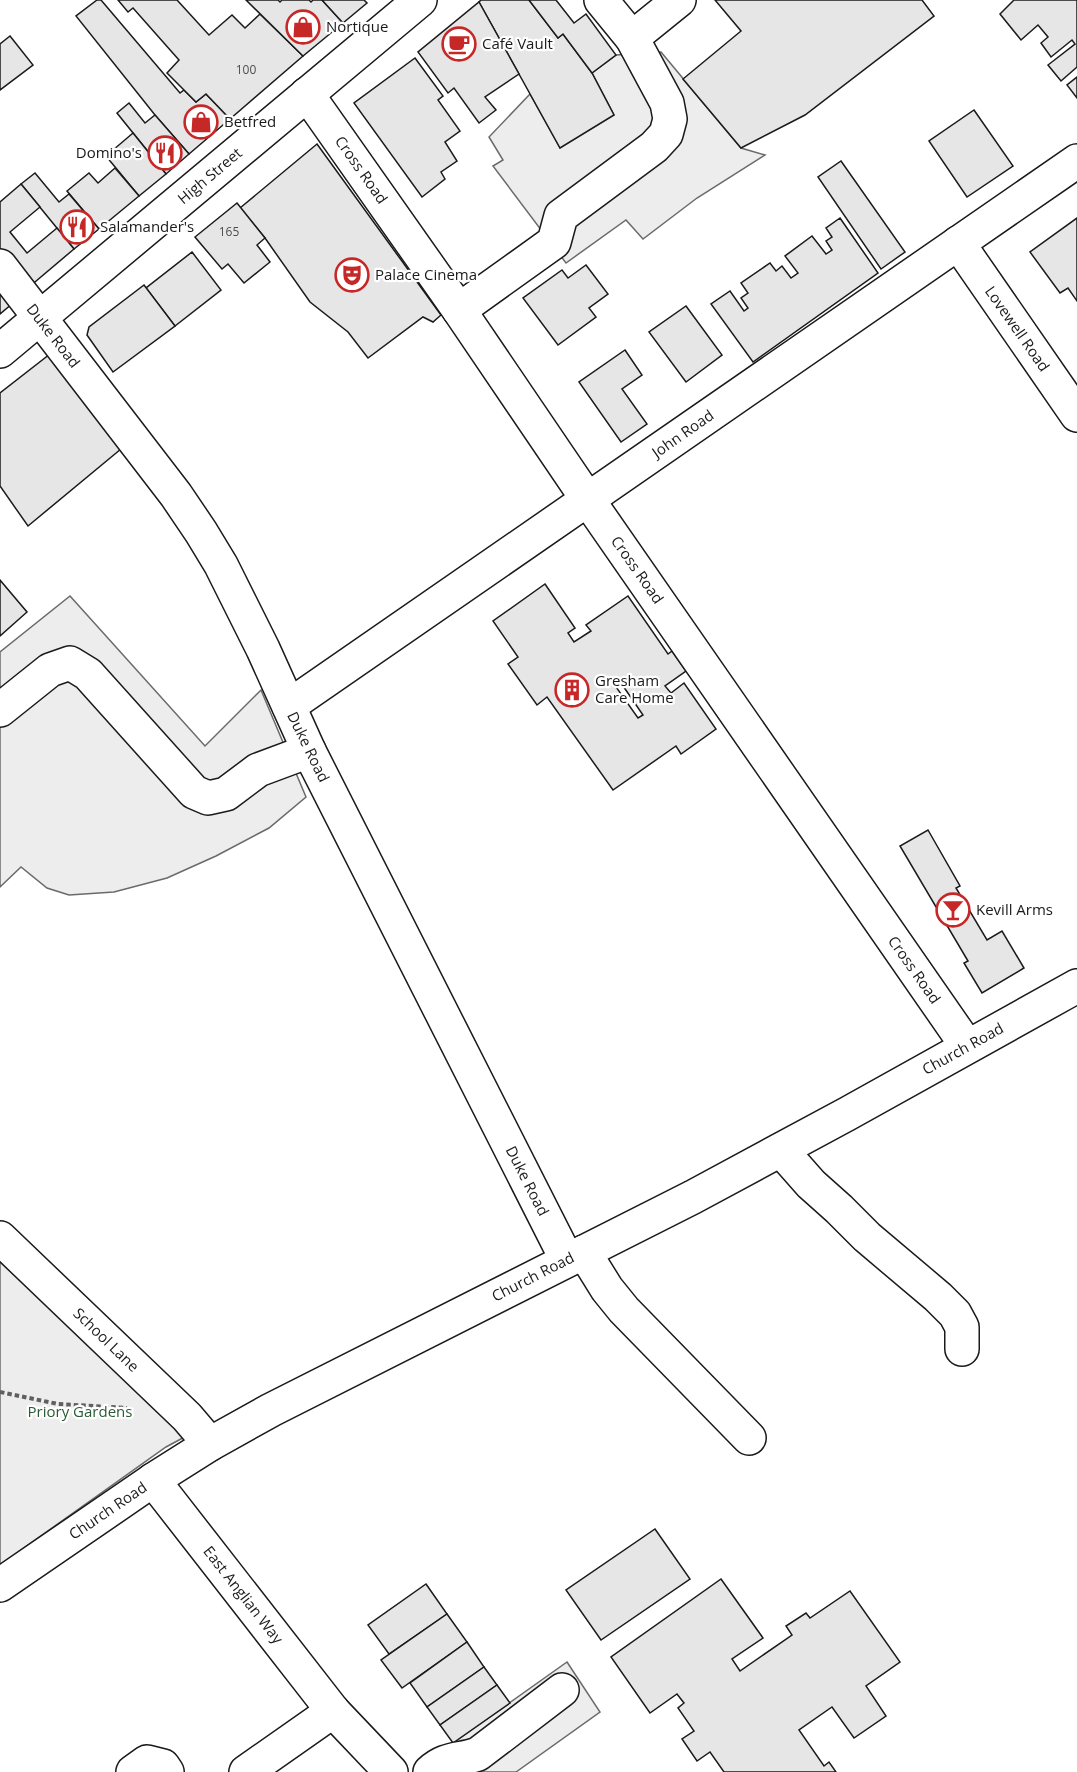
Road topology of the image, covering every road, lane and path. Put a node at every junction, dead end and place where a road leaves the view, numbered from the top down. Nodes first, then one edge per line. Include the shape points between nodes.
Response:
1 (420, 0) edge
2 (601, 0) edge
3 (679, 0) edge
4 (632, 38) junction
5 (307, 94) junction
6 (1077, 161) edge
7 (958, 243) junction
8 (0, 266) edge
9 (459, 310) junction
10 (40, 319) junction
11 (0, 351) edge
12 (1077, 415) edge
13 (588, 500) junction
14 (288, 706) junction
15 (0, 710) edge
16 (309, 752) junction
17 (1077, 986) edge
18 (967, 1046) junction
19 (781, 1150) junction
20 (0, 1238) edge
21 (576, 1256) junction
22 (962, 1349) dead end
23 (0, 1392) edge
24 (134, 1409) dead end
25 (749, 1438) dead end
26 (210, 1444) junction
27 (153, 1480) junction
28 (0, 1585) edge
29 (562, 1690) dead end
30 (333, 1710) junction
31 (246, 1772) edge
32 (391, 1772) edge
33 (430, 1772) edge

1 - 5 street, High Street
2 - 4 street
3 - 4 street
4 - 9 street via 667,103 670,119 666,134 561,216 554,242
5 - 9 street, Cross Road
5 - 10 street, High Street
6 - 7 street, John Road
7 - 12 street, Lovewell Road
7 - 13 street, John Road
8 - 10 street, Duke Road
9 - 13 street, Cross Road
10 - 11 street, High Street
10 - 14 street, Duke Road via 201,532 237,597
13 - 14 street, John Road
13 - 18 street, Cross Road
14 - 16 street, Duke Road
15 - 16 street via 50,670 70,663 88,674 194,792 208,798 226,794 258,770
16 - 21 street, Duke Road
17 - 18 street, Church Road
18 - 19 street, Church Road
19 - 21 street, Church Road
19 - 22 street via 867,1237 955,1314 962,1327
20 - 26 street, School Lane via 188,1417
21 - 25 street, Duke Road
21 - 26 street, Church Road
23 - 24 path via 58,1404
26 - 27 street, Church Road
27 - 28 street, Church Road
27 - 30 street, East Anglian Way
29 - 33 street via 478,1754 450,1759
30 - 31 street
30 - 32 street, East Anglian Way

